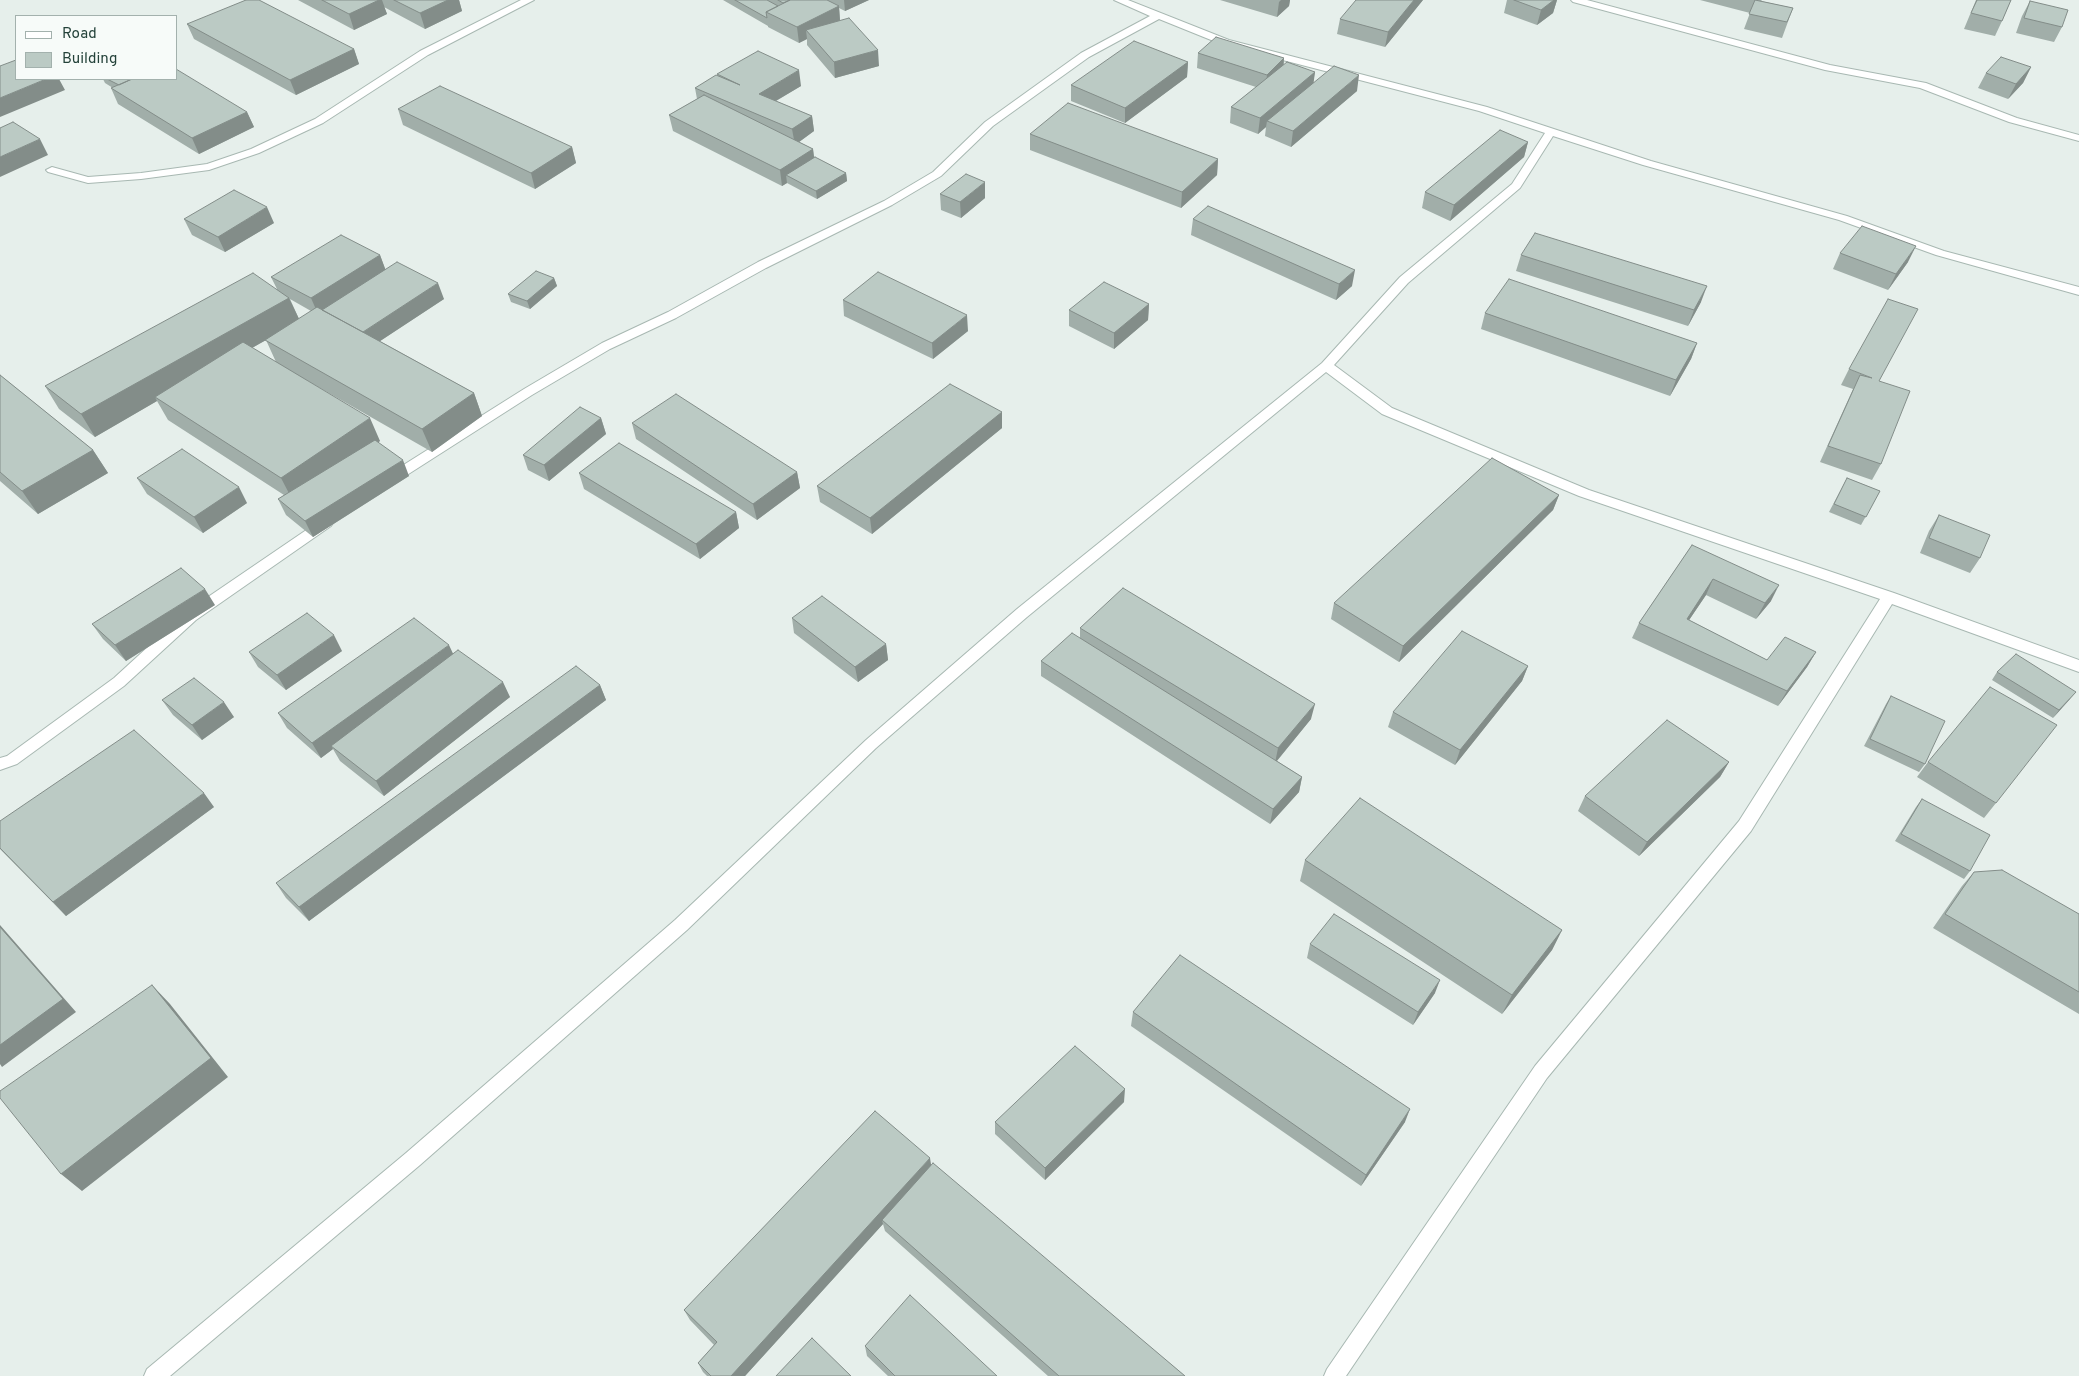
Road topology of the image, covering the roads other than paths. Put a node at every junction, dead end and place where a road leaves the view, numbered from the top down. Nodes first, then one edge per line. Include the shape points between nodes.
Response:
1 (529, 0) edge
2 (1119, 0) edge
3 (1576, 0) edge
4 (1157, 16) junction
5 (1551, 131) junction
6 (2079, 138) edge
7 (52, 170) dead end
8 (2079, 291) edge
9 (1326, 366) junction
10 (382, 485) edge
11 (334, 517) edge
12 (1889, 597) junction
13 (2079, 666) edge
14 (0, 764) edge
15 (154, 1376) edge
16 (1334, 1376) edge

1 - 7 street via 424,53 319,121 255,151 209,167 140,176 88,180
2 - 4 street
3 - 6 street via 1638,12 1829,68 1922,85 2013,120
4 - 5 street via 1225,42 1444,98
4 - 10 street via 1085,56 989,124 937,174 888,203 606,346
5 - 8 street via 1843,218 1940,253
5 - 9 street via 1516,186 1404,280
9 - 12 street via 1387,411 1566,485
9 - 15 street via 1022,613 871,744 659,944 413,1159
11 - 14 street via 191,616 119,682 12,760
12 - 13 street
12 - 16 street via 1745,826 1541,1072

